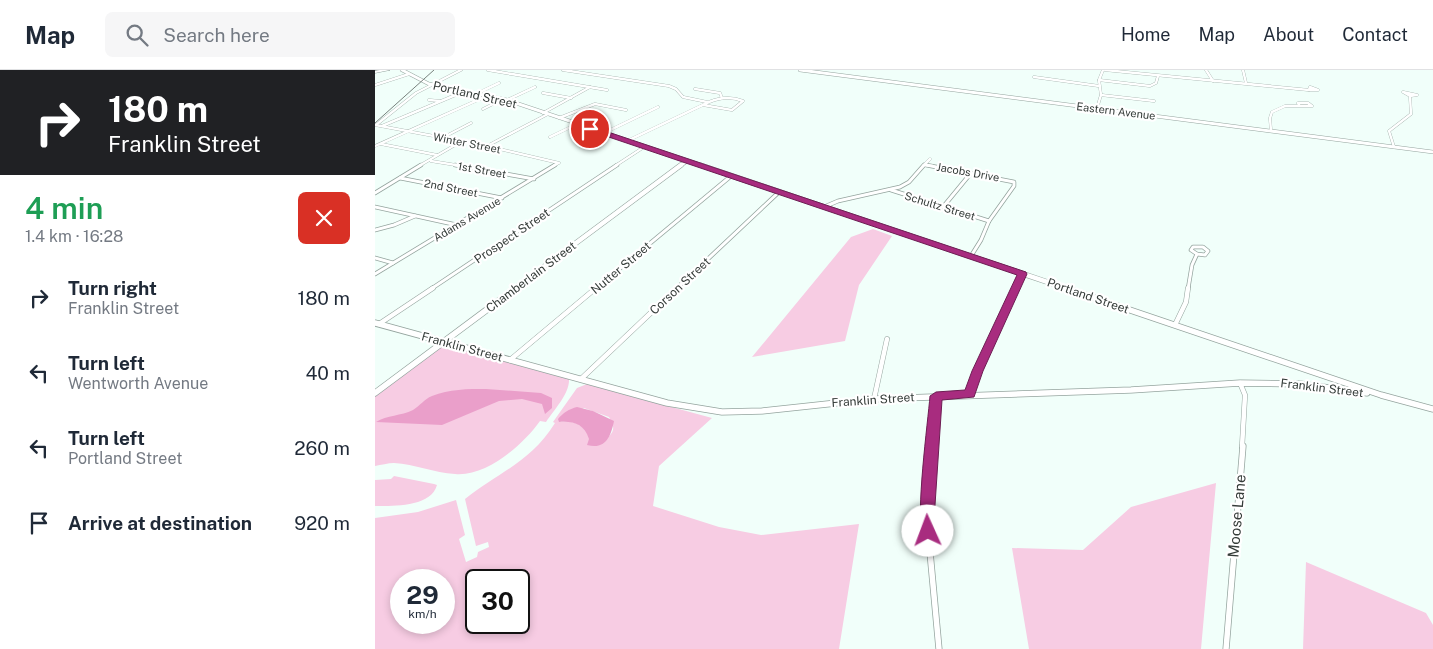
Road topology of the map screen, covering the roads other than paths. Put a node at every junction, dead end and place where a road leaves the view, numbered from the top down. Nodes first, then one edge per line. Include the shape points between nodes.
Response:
1 (382, 70) edge
2 (388, 70) edge
3 (402, 70) edge
4 (461, 70) edge
5 (488, 70) edge
6 (563, 70) edge
7 (800, 70) edge
8 (1104, 70) edge
9 (1206, 70) edge
10 (1243, 70) edge
11 (376, 72) edge
12 (409, 74) junction
13 (1158, 76) junction
14 (1034, 77) dead end
15 (1099, 80) junction
16 (1213, 81) junction
17 (1246, 83) junction
18 (429, 84) junction
19 (499, 84) dead end
20 (375, 85) edge
21 (1099, 86) junction
22 (535, 87) dead end
23 (591, 87) junction
24 (695, 88) dead end
25 (607, 90) dead end
26 (1309, 90) dead end
27 (465, 91) junction
28 (478, 93) junction
29 (543, 93) dead end
30 (1101, 95) junction
31 (489, 96) junction
32 (1410, 96) dead end
33 (571, 98) junction
34 (722, 98) junction
35 (429, 100) dead end
36 (505, 100) junction
37 (1154, 101) dead end
38 (440, 102) junction
39 (709, 102) junction
40 (703, 105) junction
41 (1299, 105) dead end
42 (658, 107) dead end
43 (483, 108) dead end
44 (1097, 108) junction
45 (626, 110) dead end
46 (546, 114) junction
47 (559, 118) junction
48 (471, 123) dead end
49 (577, 124) junction
50 (375, 125) edge
51 (382, 126) junction
52 (1271, 131) junction
53 (405, 132) junction
54 (604, 133) junction
55 (550, 137) dead end
56 (442, 138) junction
57 (462, 141) junction
58 (627, 141) junction
59 (380, 144) junction
60 (375, 146) edge
61 (487, 146) junction
62 (644, 147) junction
63 (1394, 147) junction
64 (1433, 152) edge
65 (437, 156) junction
66 (930, 159) dead end
67 (431, 161) junction
68 (687, 162) junction
69 (559, 163) joint
70 (925, 164) junction
71 (971, 173) junction
72 (731, 176) junction
73 (400, 178) junction
74 (534, 179) junction
75 (891, 190) junction
76 (779, 192) junction
77 (375, 193) edge
78 (502, 198) junction
79 (375, 207) edge
80 (824, 207) junction
81 (943, 207) junction
82 (415, 216) junction
83 (989, 221) junction
84 (457, 225) junction
85 (375, 230) edge
86 (1197, 254) dead end
87 (971, 256) junction
88 (375, 258) edge
89 (393, 263) junction
90 (375, 274) edge
91 (1022, 274) junction
92 (377, 324) edge
93 (1175, 325) junction
94 (887, 338) dead end
95 (444, 342) junction
96 (510, 360) junction
97 (581, 379) junction
98 (1240, 383) junction
99 (375, 394) edge
100 (969, 394) junction
101 (1381, 395) junction
102 (936, 396) junction
103 (874, 399) junction
104 (1433, 409) edge
105 (939, 649) edge
106 (1226, 649) edge

1 - 11 main road
2 - 11 main road
3 - 12 street, Portland Street
4 - 18 street
5 - 23 street
6 - 39 street via 674,87 683,97
7 - 44 street, Eastern Avenue
8 - 13 street
8 - 15 street
9 - 16 street
10 - 17 street
12 - 18 street, Portland Street
12 - 20 street
13 - 15 street via 1156,83 1150,86
13 - 16 street
14 - 21 street
15 - 21 street
16 - 17 street
17 - 26 street
18 - 27 street, Portland Street
18 - 50 street
19 - 28 street
21 - 30 street
22 - 36 street
23 - 25 street
23 - 33 street
24 - 34 street via 718,92
27 - 28 street, Portland Street
27 - 38 street
28 - 31 street, Portland Street
29 - 33 street
30 - 37 street
30 - 44 street
31 - 36 street, Portland Street
31 - 53 street
32 - 63 street via 1411,114 1389,131
33 - 46 street
34 - 39 street
34 - 40 street via 743,101 732,110
35 - 38 street
36 - 43 street
36 - 46 street, Portland Street
38 - 51 street
39 - 40 street
40 - 58 street
41 - 52 street via 1272,112 1269,118
42 - 54 street
44 - 52 street, Eastern Avenue
45 - 47 street via 595,104
46 - 47 street, Portland Street
46 - 61 street
47 - 49 street, Portland Street
48 - 56 street
49 - 54 street, Portland Street
49 - 55 street
50 - 51 street, Winter Street
51 - 53 street, Winter Street
52 - 63 street, Eastern Avenue
53 - 56 street, Winter Street
53 - 59 street
54 - 58 street, Portland Street
56 - 57 street, Winter Street
57 - 61 street, Winter Street
57 - 65 street
58 - 62 street, Portland Street
59 - 60 street
59 - 65 street
61 - 69 street, Winter Street
62 - 68 street, Portland Street
62 - 92 street, Prospect Street
63 - 64 street, Eastern Avenue
65 - 67 street
66 - 70 street
67 - 73 street
67 - 74 street, 1st Street
68 - 72 street, Portland Street
68 - 95 street, Chamberlain Street
69 - 74 street, Adams Avenue
70 - 71 street, Jacobs Drive
70 - 75 street via 909,182
71 - 81 street
71 - 83 street, Jacobs Drive via 1011,180 1015,184
72 - 76 street, Portland Street
72 - 96 street, Nutter Street
73 - 77 street
73 - 78 street, 2nd Street
74 - 78 street, Adams Avenue
75 - 80 street
75 - 81 street, Schultz Street
76 - 80 street, Portland Street
76 - 97 street, Corson Street
78 - 84 street, Adams Avenue
79 - 82 street
80 - 87 street, Portland Street
81 - 83 street, Schultz Street
82 - 84 street
82 - 85 street
83 - 87 street, Jacobs Drive
84 - 89 street, Adams Avenue
86 - 93 street via 1186,302
87 - 91 street, Portland Street
88 - 89 street
89 - 90 street, Adams Avenue
91 - 93 street, Portland Street
91 - 100 street
92 - 95 street, Franklin Street
93 - 101 street, Portland Street
94 - 103 street
95 - 96 street, Franklin Street
95 - 99 street, Chamberlain Street
96 - 97 street, Franklin Street
97 - 103 street, Franklin Street via 667,403 722,412
98 - 100 street, Franklin Street via 1131,390
98 - 101 street, Franklin Street via 1300,384
98 - 106 street, Moose Lane via 1245,395 1244,421
100 - 102 street, Franklin Street
101 - 104 street, Portland Street
102 - 103 street, Franklin Street
102 - 105 street via 927,520

